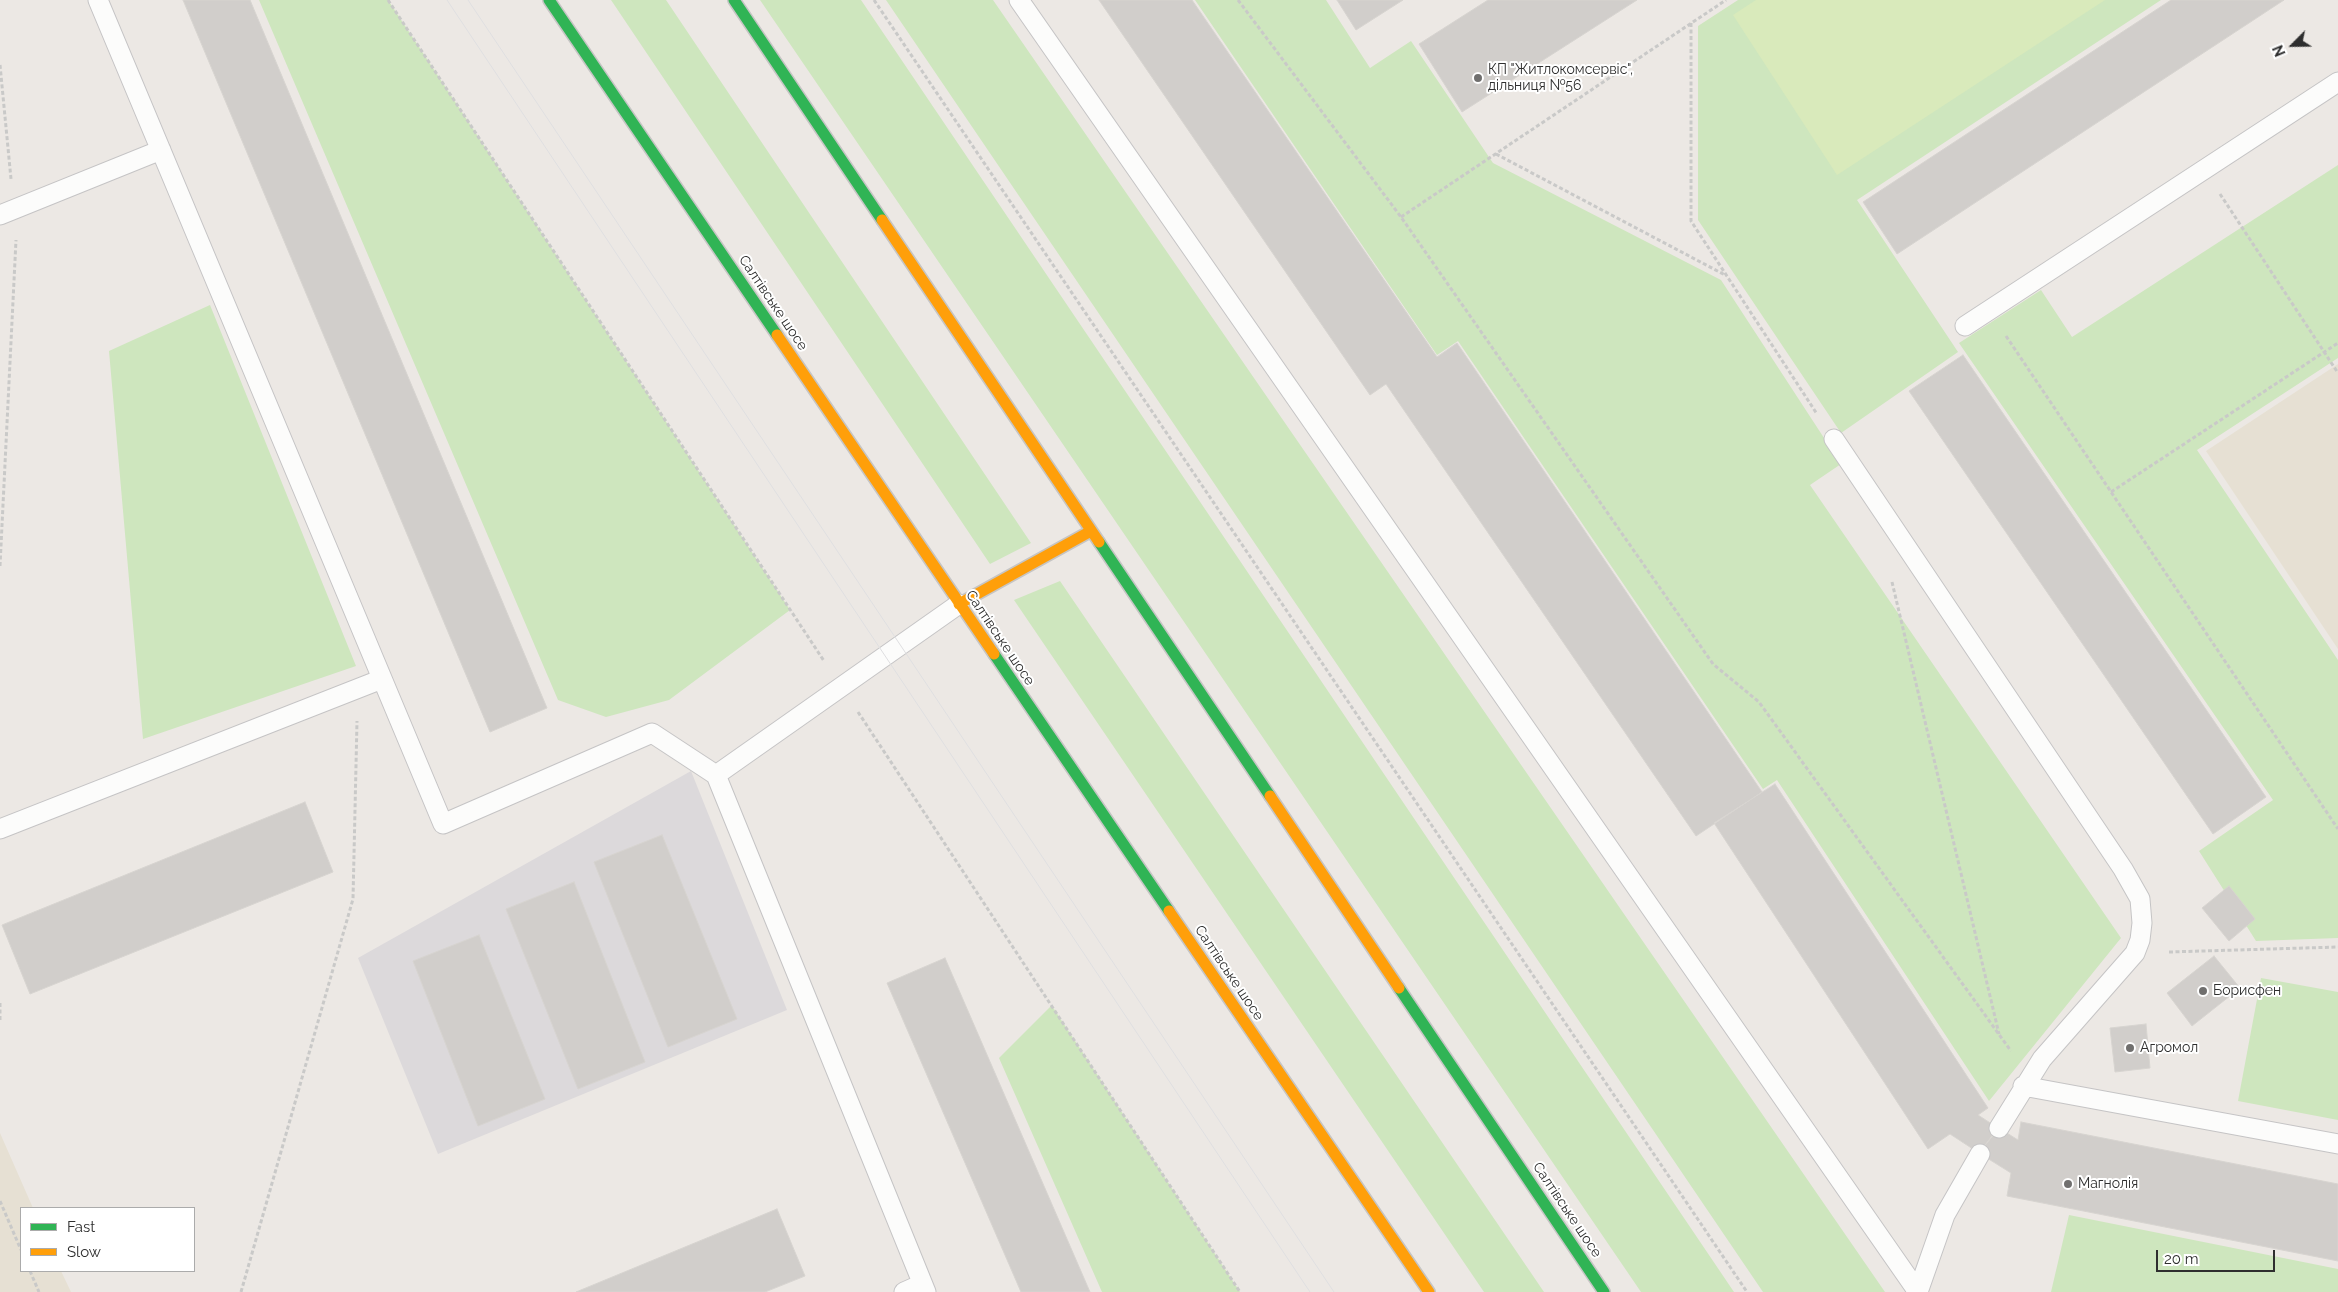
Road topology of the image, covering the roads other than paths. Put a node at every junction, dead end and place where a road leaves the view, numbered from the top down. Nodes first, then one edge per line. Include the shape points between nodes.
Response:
1 (98, 0) edge
2 (549, 0) edge
3 (734, 0) edge
4 (1020, 0) edge
5 (2338, 82) edge
6 (161, 150) junction
7 (7, 212) edge
8 (1965, 326) dead end
9 (1834, 440) road end
10 (1091, 531) junction
11 (959, 604) junction
12 (382, 679) junction
13 (716, 775) junction
14 (0, 829) edge
15 (2027, 1081) junction
16 (1999, 1128) dead end
17 (2338, 1144) edge
18 (1980, 1154) dead end
19 (924, 1288) edge
20 (904, 1292) edge
21 (1429, 1292) edge
22 (1604, 1292) edge
23 (1918, 1292) edge

1 - 6 lane
2 - 11 main road, Салтівське шосе
3 - 10 main road, Салтівське шосе
4 - 23 lane
5 - 8 lane
6 - 7 lane
6 - 12 lane
9 - 15 lane via 2140,899 2142,923 2135,953 2042,1059
10 - 11 main road
10 - 22 main road, Салтівське шосе
11 - 13 lane
11 - 21 main road, Салтівське шосе
12 - 13 lane via 443,824 652,733
12 - 14 lane
13 - 19 lane
15 - 16 lane
15 - 17 lane
18 - 23 lane via 1945,1215
19 - 20 lane

